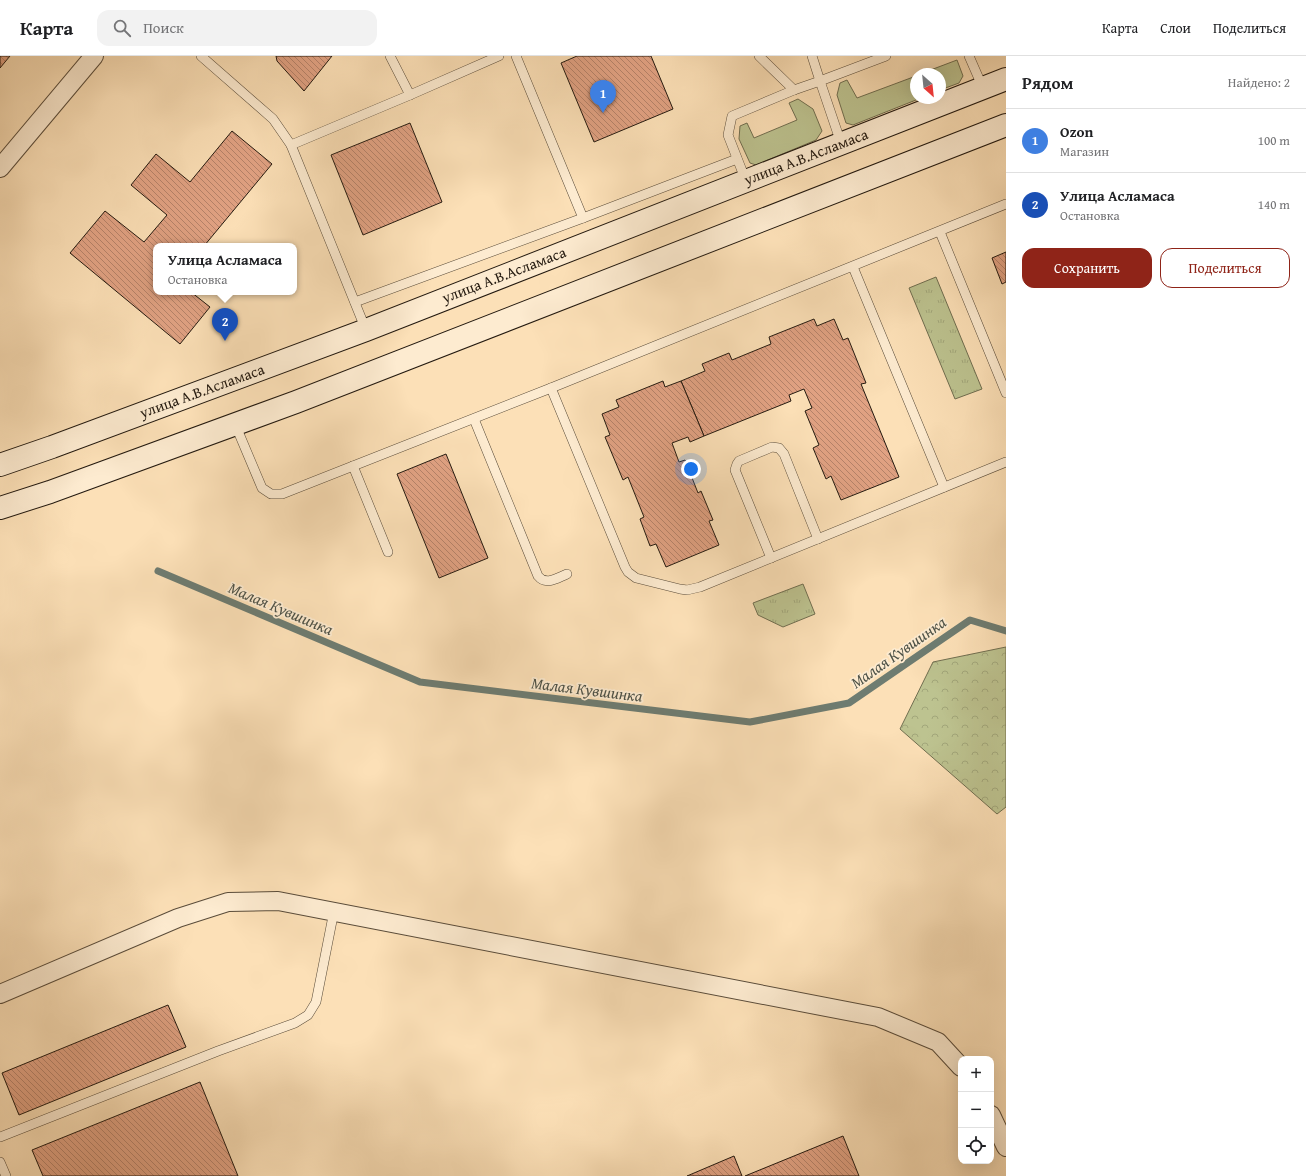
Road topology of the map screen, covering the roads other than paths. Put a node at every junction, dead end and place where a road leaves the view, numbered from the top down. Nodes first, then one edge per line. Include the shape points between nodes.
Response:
1 (94, 56) edge
2 (201, 56) edge
3 (390, 56) edge
4 (499, 56) edge
5 (516, 56) edge
6 (759, 56) edge
7 (812, 56) edge
8 (886, 56) edge
9 (970, 56) edge
10 (1006, 79) edge
11 (820, 82) junction
12 (983, 88) junction
13 (794, 90) junction
14 (410, 95) junction
15 (1006, 125) edge
16 (841, 143) junction
17 (291, 145) junction
18 (737, 159) junction
19 (0, 168) edge
20 (746, 181) junction
21 (1006, 204) edge
22 (583, 218) junction
23 (940, 232) junction
24 (854, 267) junction
25 (355, 302) junction
26 (366, 330) junction
27 (551, 388) junction
28 (1006, 394) edge
29 (474, 419) junction
30 (235, 424) junction
31 (1006, 462) edge
32 (0, 465) edge
33 (353, 466) junction
34 (944, 487) junction
35 (0, 508) edge
36 (818, 539) junction
37 (388, 552) dead end
38 (771, 558) junction
39 (567, 574) dead end
40 (334, 911) junction
41 (0, 994) edge
42 (958, 1064) edge
43 (994, 1121) edge
44 (0, 1137) edge
45 (1006, 1146) edge
46 (0, 1162) edge
47 (6, 1176) edge

1 - 19 street
2 - 17 lane via 273,119
3 - 14 lane
4 - 14 lane
5 - 22 lane
6 - 13 lane
7 - 11 lane
8 - 11 lane
9 - 12 lane
10 - 12 street, улица А.В.Асламаса
11 - 13 lane
11 - 16 lane
12 - 16 street, улица А.В.Асламаса
13 - 18 lane via 732,116 728,135
14 - 17 lane
15 - 30 street
16 - 20 street, улица А.В.Асламаса
17 - 25 lane
18 - 20 lane
18 - 22 lane
20 - 26 street, улица А.В.Асламаса
21 - 23 lane
22 - 25 lane
23 - 24 lane
23 - 28 lane
24 - 27 lane
24 - 34 lane
25 - 26 lane
26 - 32 street, улица А.В.Асламаса
27 - 29 lane
27 - 38 lane via 622,562 632,576 687,590
29 - 33 lane
29 - 39 lane via 538,576 542,581 546,581
30 - 33 lane via 262,488 271,494 282,494
30 - 35 street
31 - 34 lane
33 - 37 lane
34 - 36 lane
36 - 38 lane
36 - 38 lane via 784,454 779,448 772,447 739,461 735,470
40 - 41 street via 278,901 228,902 178,918
40 - 42 street via 878,1017 938,1042
40 - 44 lane via 316,1002 308,1015 295,1023
43 - 45 street
46 - 47 lane

